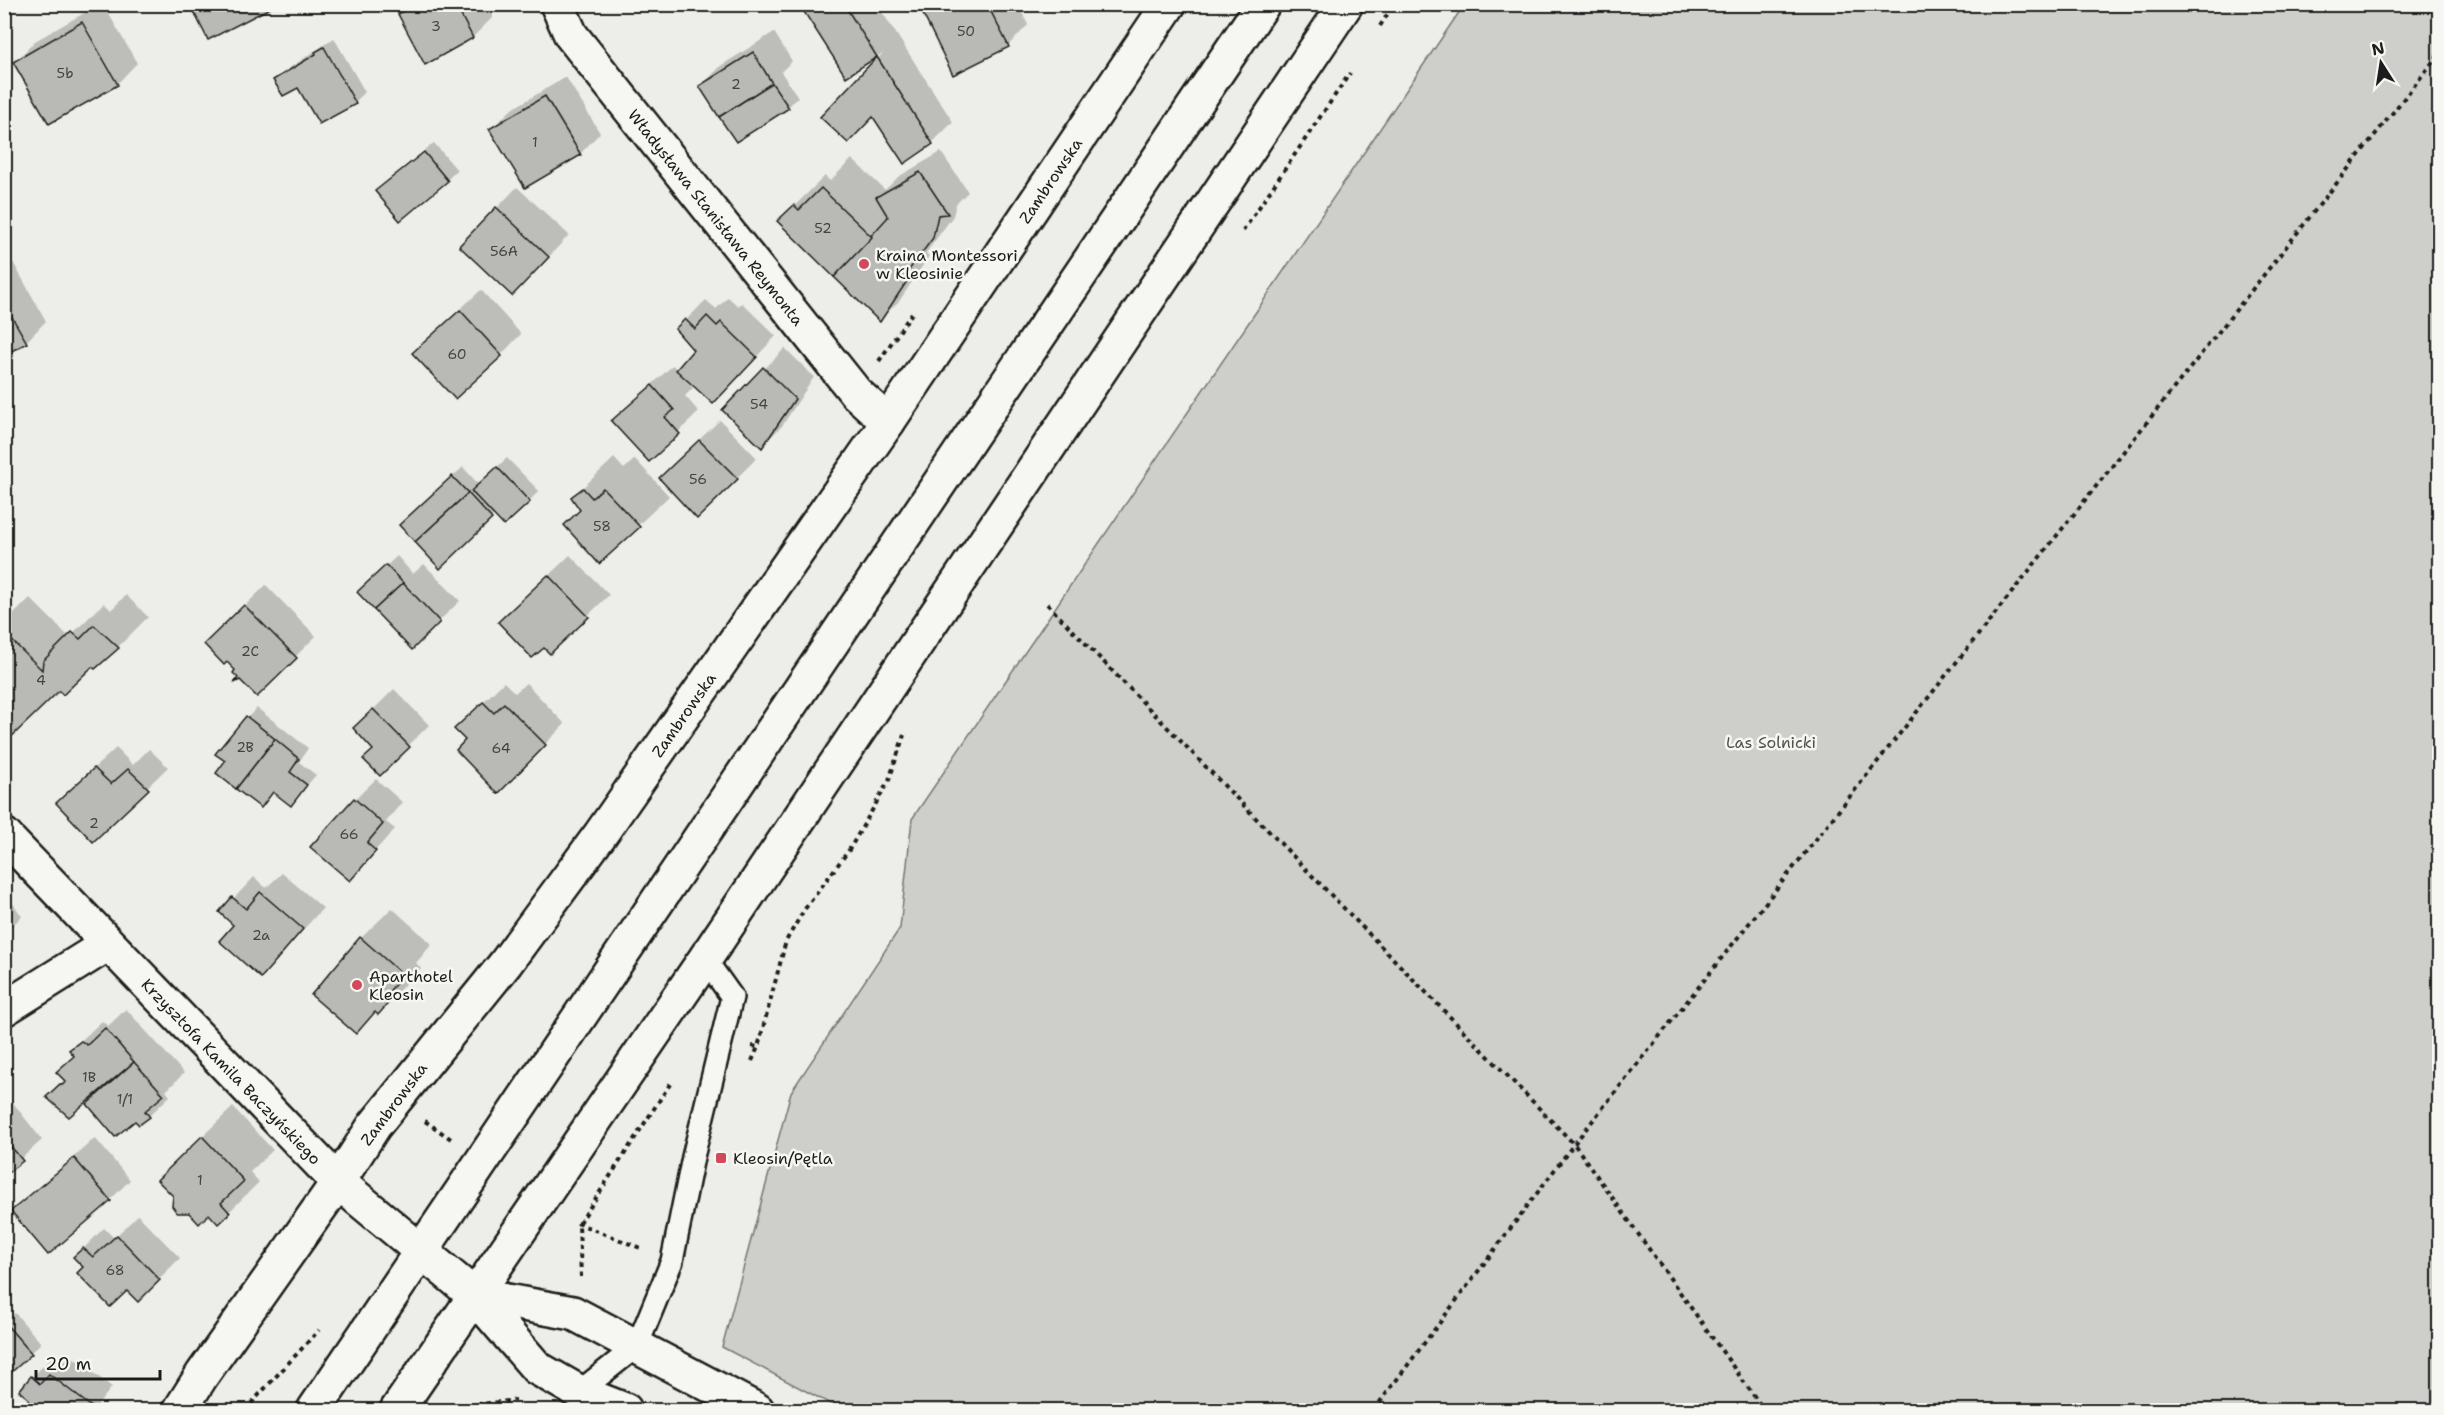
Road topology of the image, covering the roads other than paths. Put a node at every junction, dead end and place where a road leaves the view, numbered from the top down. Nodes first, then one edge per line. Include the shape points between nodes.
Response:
1 (557, 4) edge
2 (1169, 4) edge
3 (1263, 4) edge
4 (1346, 4) edge
5 (888, 422) junction
6 (4, 835) edge
7 (108, 944) junction
8 (705, 959) junction
9 (4, 1010) edge
10 (338, 1182) junction
11 (421, 1251) junction
12 (474, 1295) junction
13 (637, 1346) junction
14 (579, 1392) junction
15 (180, 1410) edge
16 (314, 1410) edge
17 (397, 1410) edge
18 (625, 1410) edge
19 (757, 1410) edge

1 - 5 street, Władysława Stanisława Reymonta via 571,35 694,192 856,393
2 - 5 street, Zambrowska
3 - 11 street
4 - 8 street
5 - 10 street, Zambrowska via 600,835 505,964 374,1126
6 - 7 street, Krzysztofa Kamila Baczyńskiego
7 - 9 street
7 - 10 street, Krzysztofa Kamila Baczyńskiego
8 - 12 street
8 - 13 lane via 732,997 672,1261
10 - 11 street, Krzysztofa Kamila Baczyńskiego
10 - 15 street, Zambrowska
11 - 12 street, Krzysztofa Kamila Baczyńskiego
11 - 16 street
12 - 13 street via 573,1313
12 - 14 street, Krzysztofa Kamila Baczyńskiego via 537,1368
12 - 17 street
13 - 14 lane
13 - 19 street
14 - 18 street, Krzysztofa Kamila Baczyńskiego

